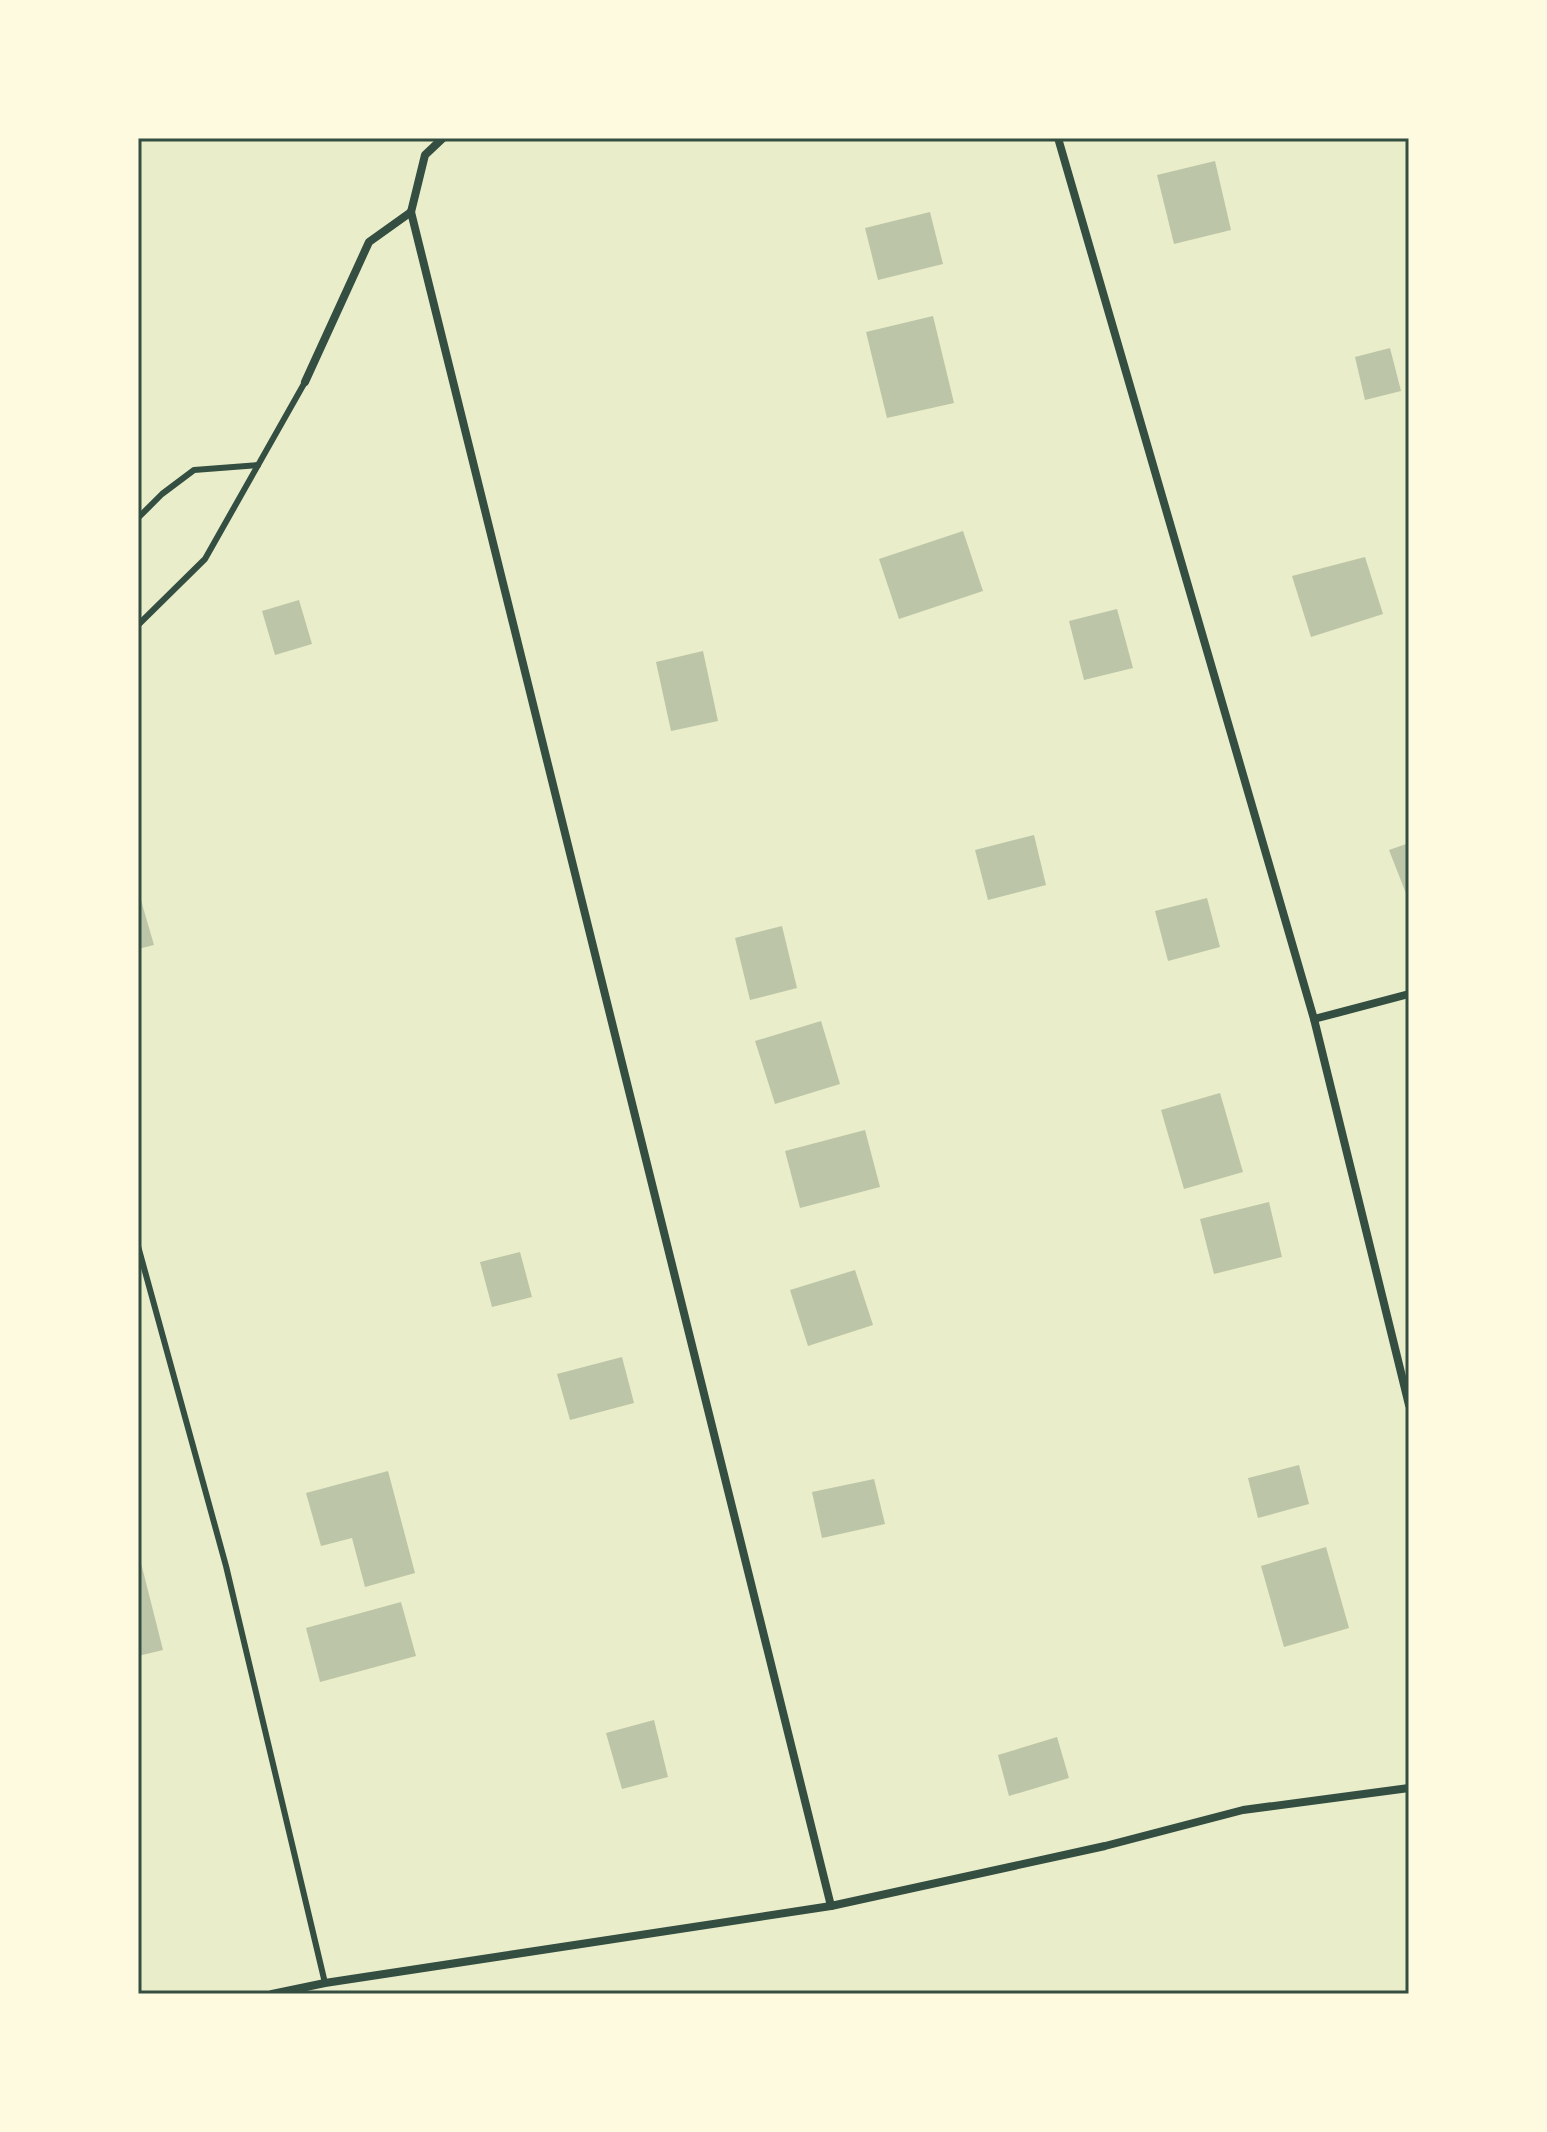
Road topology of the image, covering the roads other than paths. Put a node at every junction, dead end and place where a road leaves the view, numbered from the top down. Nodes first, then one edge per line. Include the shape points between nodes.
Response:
1 (443, 138) edge
2 (1058, 138) edge
3 (411, 212) junction
4 (305, 382) joint
5 (258, 465) junction
6 (138, 518) edge
7 (138, 625) edge
8 (1409, 994) edge
9 (1314, 1019) junction
10 (138, 1246) edge
11 (1409, 1405) edge
12 (1409, 1788) edge
13 (831, 1906) junction
14 (325, 1983) junction
15 (272, 1994) edge

1 - 3 street via 425,155
2 - 9 street
3 - 4 street via 369,242
3 - 13 street
4 - 5 lane
5 - 6 lane via 194,470
5 - 7 lane via 205,559
8 - 9 street
9 - 11 street
10 - 14 lane via 226,1566
12 - 13 street via 1243,1810
13 - 14 street
14 - 15 street

